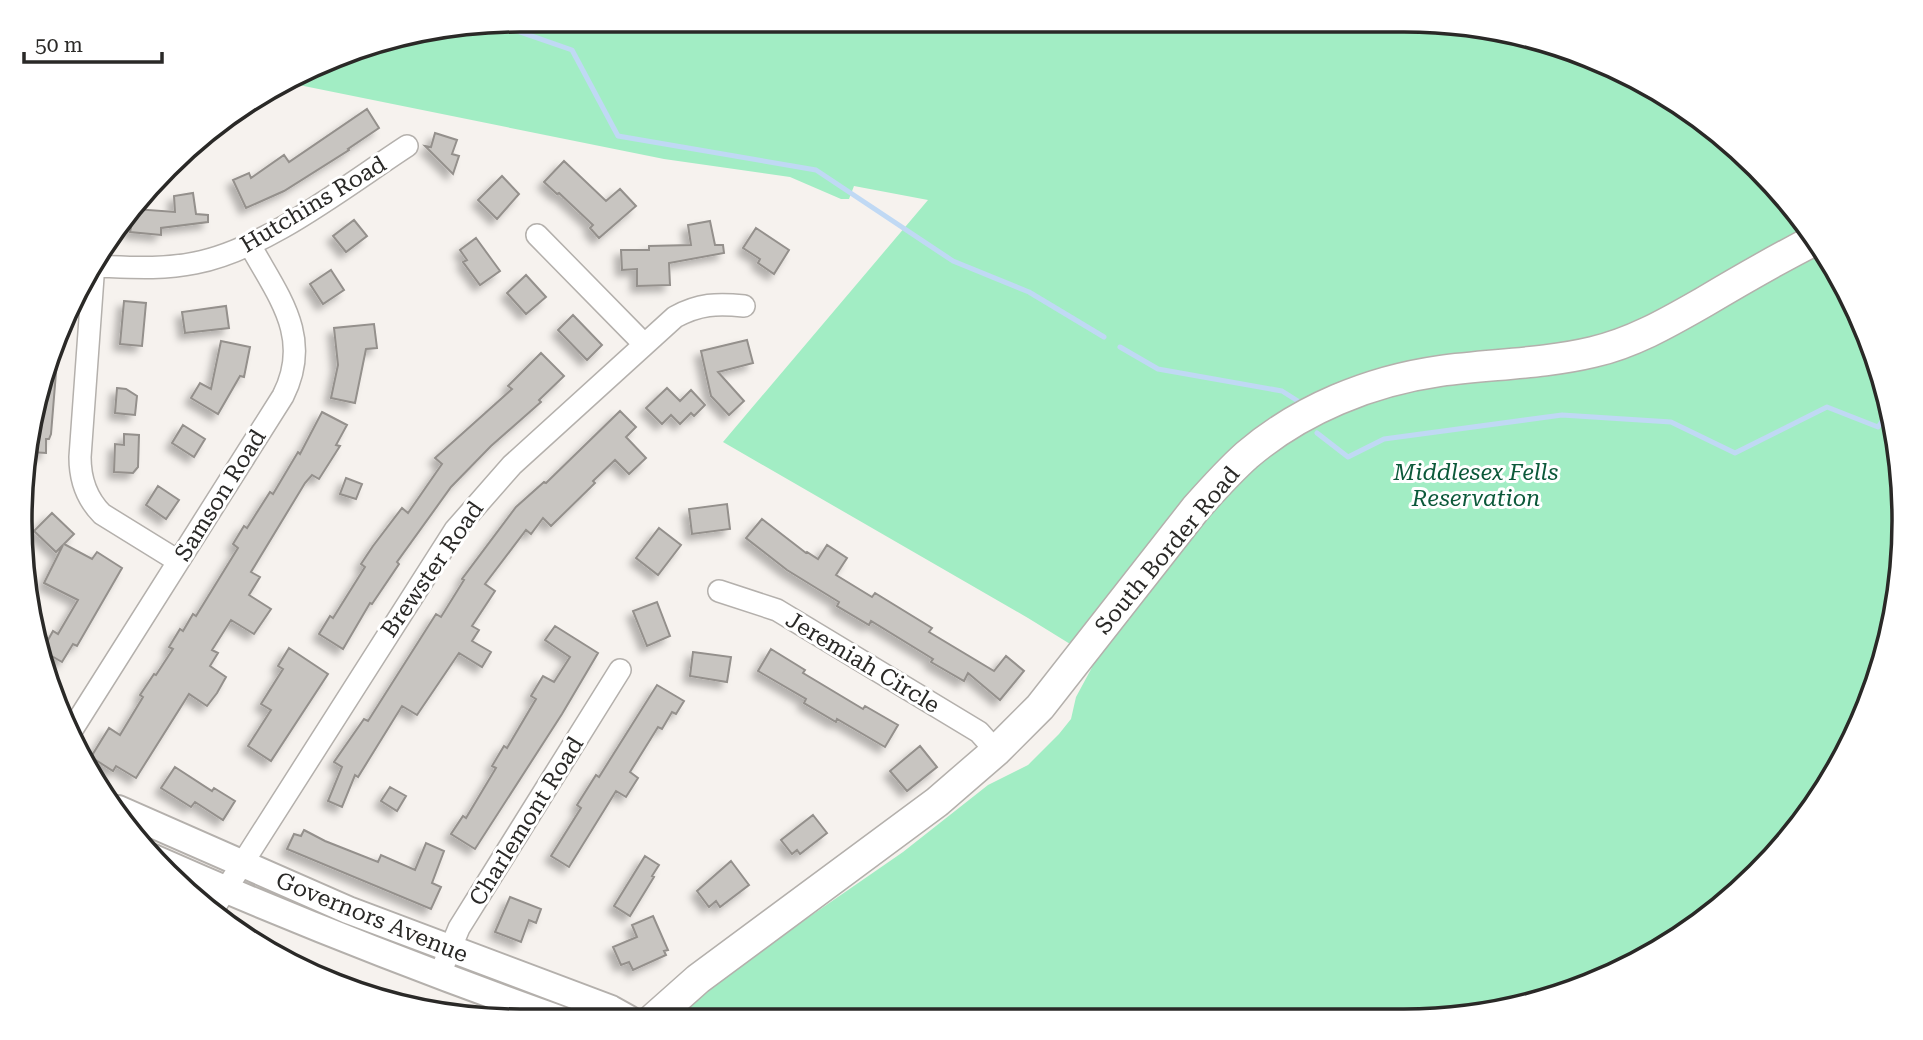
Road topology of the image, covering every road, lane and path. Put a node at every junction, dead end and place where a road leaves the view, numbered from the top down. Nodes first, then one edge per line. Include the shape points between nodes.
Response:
1 (407, 146) dead end
2 (537, 235) dead end
3 (250, 245) junction
4 (1806, 245) edge
5 (104, 265) edge
6 (92, 286) edge
7 (744, 306) dead end
8 (644, 344) junction
9 (178, 561) junction
10 (719, 591) dead end
11 (620, 670) dead end
12 (76, 723) edge
13 (996, 751) junction
14 (130, 814) edge
15 (243, 864) junction
16 (194, 883) edge
17 (220, 899) edge
18 (449, 949) junction
19 (439, 976) junction
20 (529, 1009) edge
21 (611, 1009) edge
22 (665, 1009) edge

1 - 3 street, Hutchins Road
2 - 8 street
3 - 5 street, Hutchins Road via 198,263 164,268
3 - 9 street, Samson Road via 289,314 295,342 293,370 283,396
4 - 13 main road, South Border Road via 1651,332 1594,352 1415,375 1363,389 1291,423 1247,455 1196,508 1040,707
6 - 9 street via 80,457 83,485 108,518
7 - 8 street, Brewster Road via 722,303 691,308
8 - 15 street, Brewster Road via 512,465 455,530
9 - 12 street, Samson Road
10 - 13 street, Jeremiah Circle via 777,610 979,732
11 - 18 street, Charlemont Road
13 - 22 main road, South Border Road via 937,802 718,964
14 - 15 street, Governors Avenue
15 - 17 street, Brewster Road
15 - 18 street, Governors Avenue
16 - 17 street, Governors Avenue
17 - 19 street, Governors Avenue
18 - 19 street, Charlemont Road
18 - 21 street, Governors Avenue
19 - 20 street, Governors Avenue

